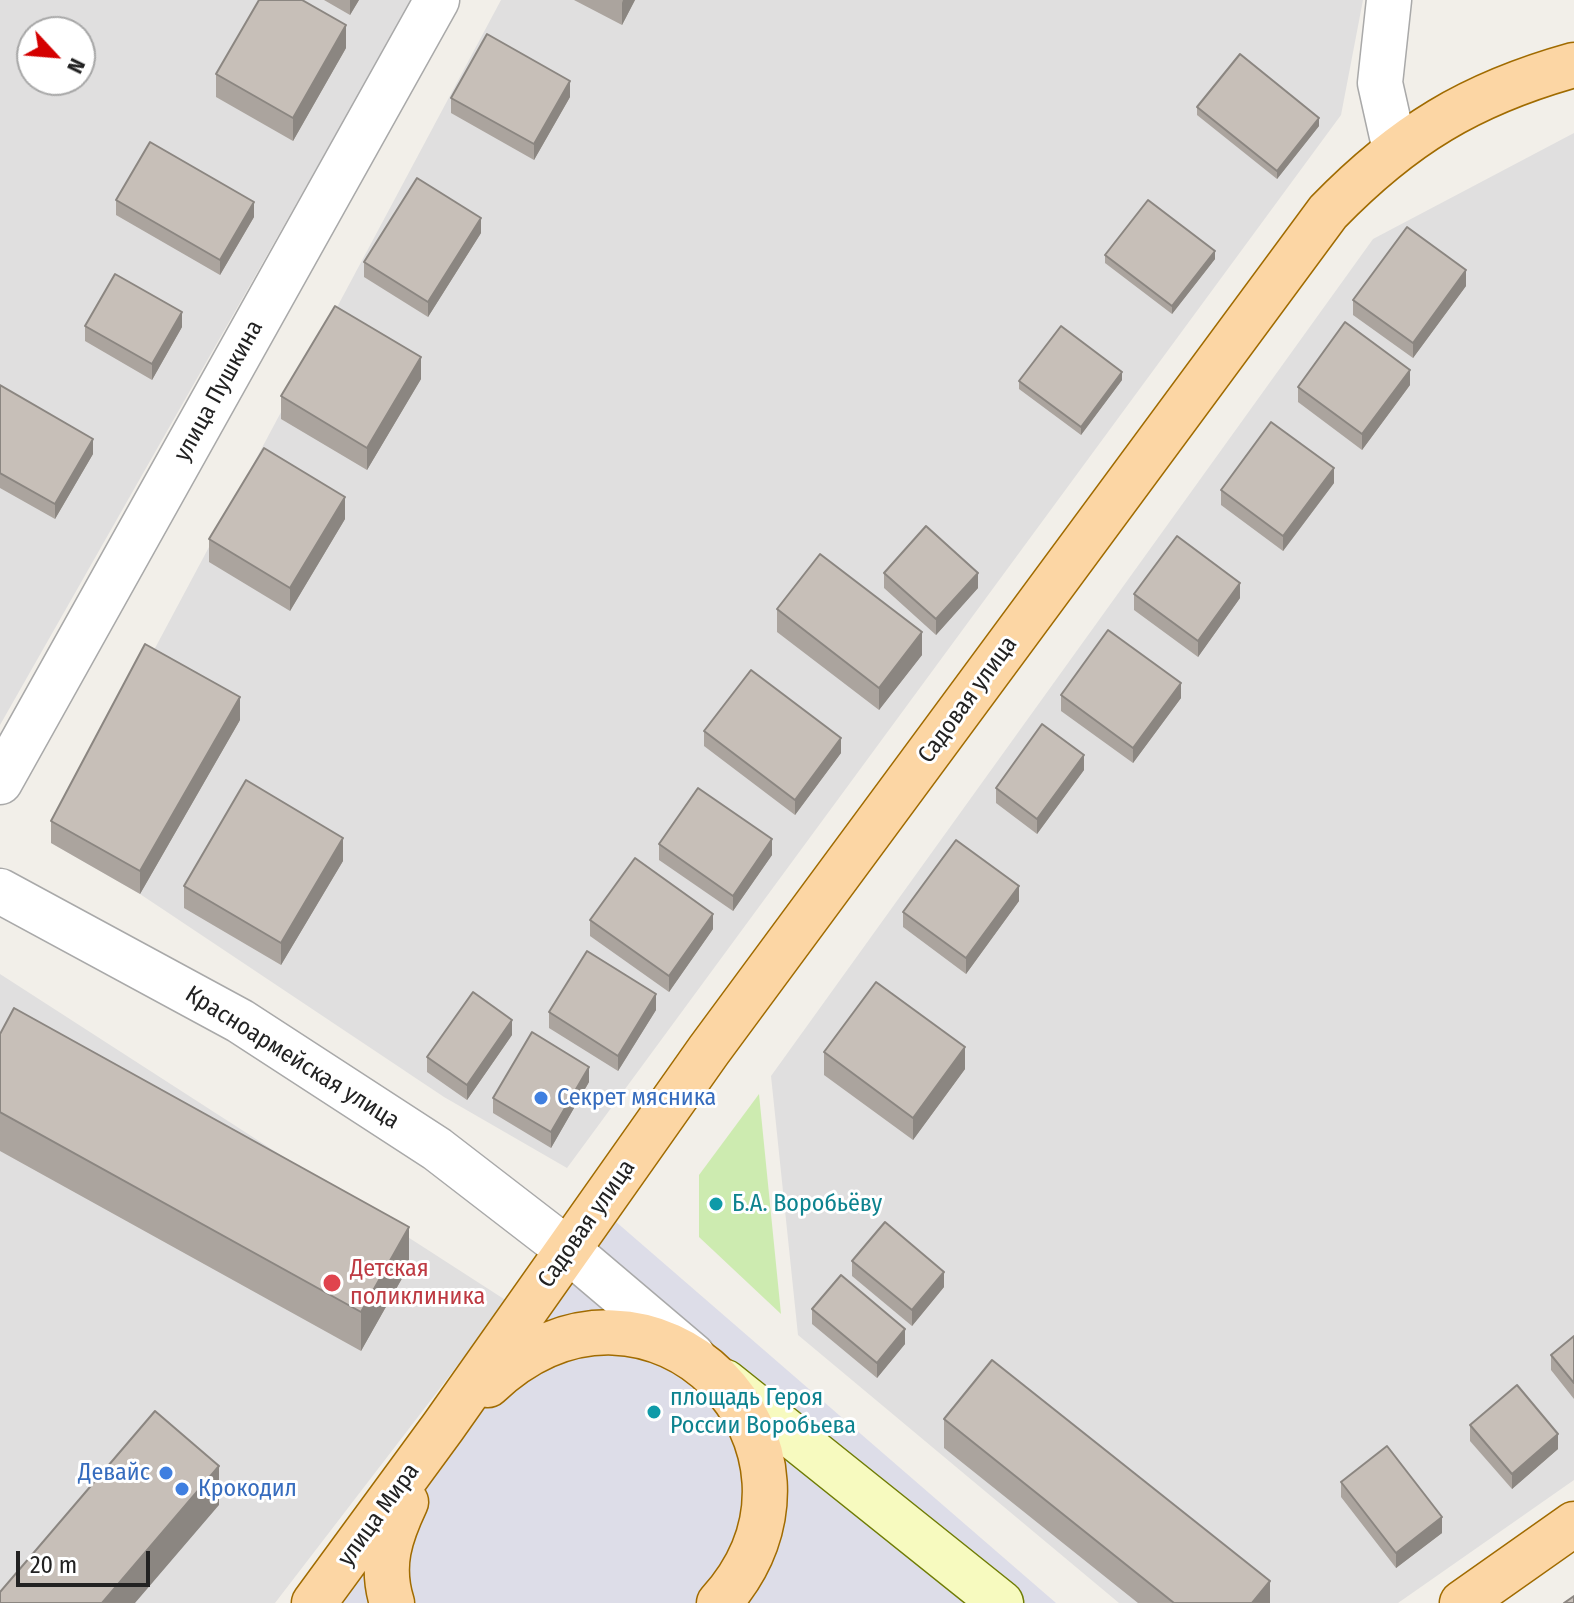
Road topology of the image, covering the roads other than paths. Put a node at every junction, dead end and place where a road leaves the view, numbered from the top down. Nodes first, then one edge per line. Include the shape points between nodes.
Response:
1 (437, 0) edge
2 (1389, 0) edge
3 (1574, 65) edge
4 (1395, 150) junction
5 (0, 782) edge
6 (0, 891) edge
7 (568, 1250) junction
8 (712, 1373) junction
9 (443, 1427) junction
10 (1574, 1524) edge
11 (314, 1603) edge
12 (392, 1603) edge
13 (719, 1603) edge
14 (1001, 1603) edge
15 (1462, 1603) edge

1 - 5 street, улица Пушкина
2 - 4 street via 1380,83
3 - 4 main road, Садовая улица via 1462,107
4 - 7 main road, Садовая улица via 1339,201 1301,249 709,1050
6 - 7 street, Красноармейская улица via 240,1021 455,1161
7 - 8 street, Красноармейская улица
7 - 9 main road, Садовая улица
8 - 9 main road via 680,1350 642,1336 575,1336 513,1363
8 - 13 main road via 744,1413 756,1443 763,1491 751,1554
8 - 14 main road
9 - 11 main road, улица Мира
9 - 12 main road via 389,1541 385,1567
10 - 15 main road

